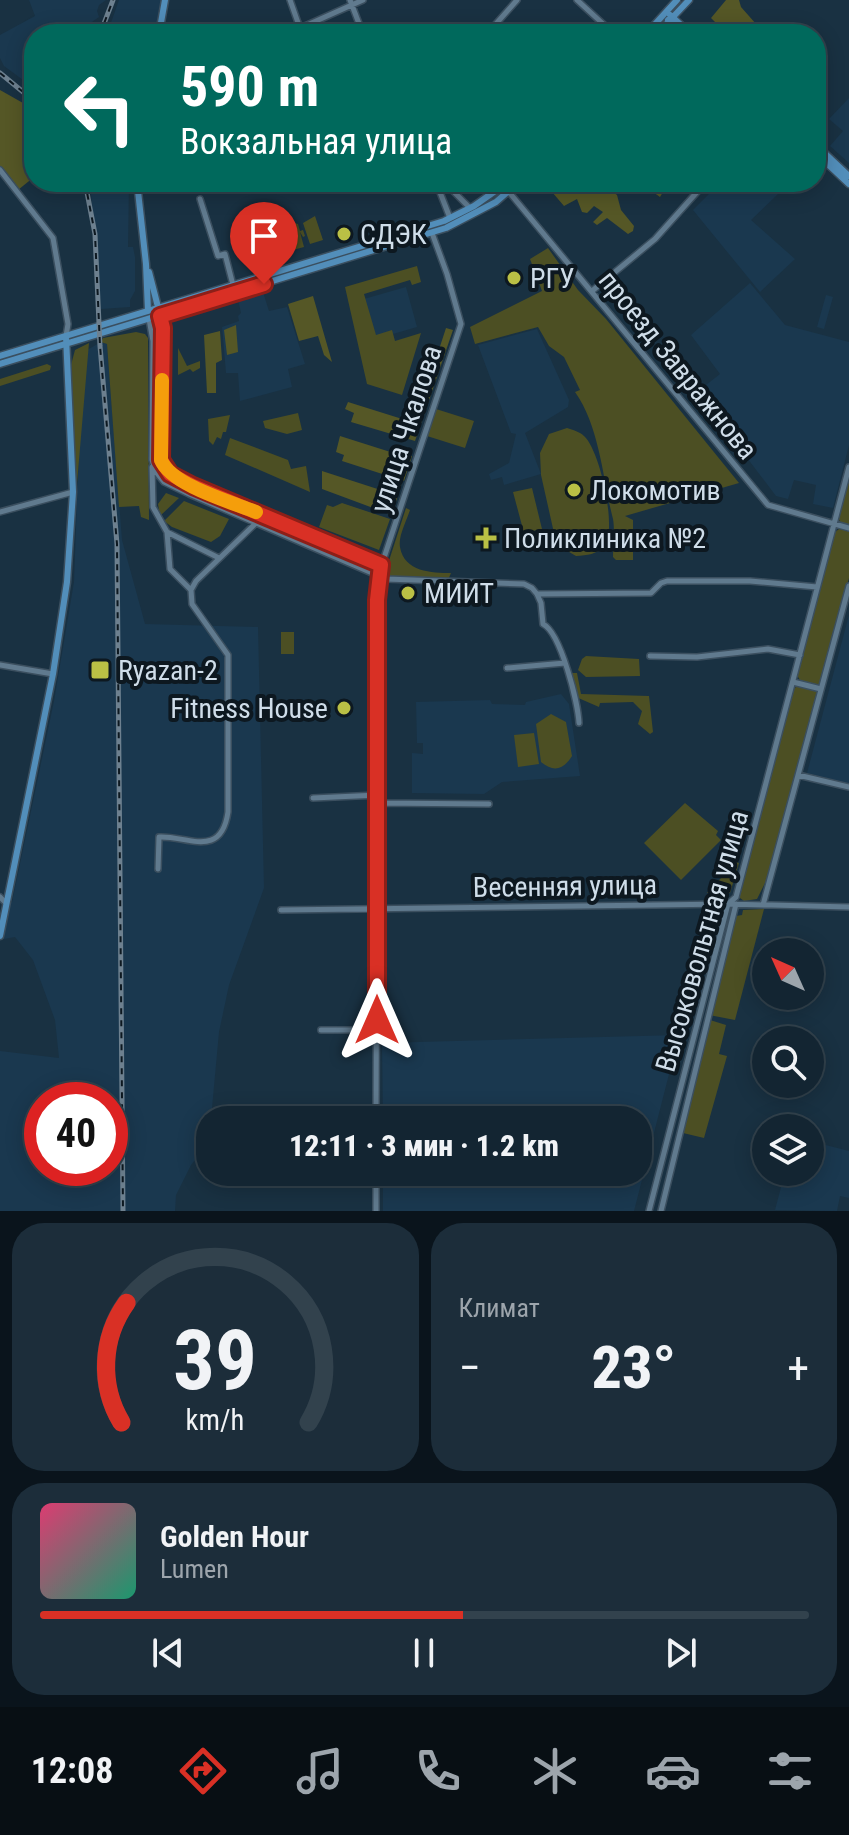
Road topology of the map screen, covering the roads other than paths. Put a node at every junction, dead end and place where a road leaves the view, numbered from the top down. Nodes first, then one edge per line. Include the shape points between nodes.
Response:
1 (165, 0) edge
2 (290, 0) edge
3 (363, 0) edge
4 (517, 0) edge
5 (577, 0) edge
6 (677, 0) edge
7 (689, 0) edge
8 (351, 3) edge
9 (668, 16) junction
10 (161, 24) edge
11 (298, 24) edge
12 (315, 24) edge
13 (359, 24) edge
14 (496, 24) edge
15 (603, 24) edge
16 (658, 24) edge
17 (663, 24) edge
18 (675, 24) edge
19 (678, 24) edge
20 (826, 157) edge
21 (826, 159) edge
22 (830, 162) junction
23 (0, 170) edge
24 (849, 176) edge
25 (849, 184) edge
26 (139, 192) edge
27 (440, 192) edge
28 (454, 192) edge
29 (494, 192) edge
30 (510, 192) joint
31 (697, 192) edge
32 (200, 199) dead end
33 (470, 208) junction
34 (450, 218) junction
35 (432, 233) junction
36 (146, 264) junction
37 (233, 285) junction
38 (592, 291) junction
39 (158, 307) junction
40 (148, 310) junction
41 (160, 316) junction
42 (149, 319) junction
43 (66, 336) junction
44 (65, 344) junction
45 (0, 356) edge
46 (0, 364) edge
47 (152, 460) junction
48 (849, 467) edge
49 (170, 474) junction
50 (161, 479) junction
51 (152, 489) junction
52 (73, 492) junction
53 (0, 512) edge
54 (261, 515) junction
55 (257, 522) junction
56 (834, 525) junction
57 (849, 528) edge
58 (167, 532) junction
59 (219, 558) junction
60 (381, 565) junction
61 (378, 576) junction
62 (849, 586) edge
63 (817, 587) junction
64 (191, 590) junction
65 (537, 594) junction
66 (800, 655) junction
67 (650, 656) dead end
68 (565, 663) junction
69 (0, 665) edge
70 (507, 668) dead end
71 (53, 674) junction
72 (793, 682) junction
73 (821, 689) junction
74 (579, 723) dead end
75 (798, 775) junction
76 (849, 787) edge
77 (378, 795) junction
78 (313, 798) dead end
79 (378, 803) junction
80 (489, 804) dead end
81 (158, 869) dead end
82 (768, 887) junction
83 (0, 897) edge
84 (6, 903) junction
85 (728, 904) junction
86 (736, 904) junction
87 (763, 905) junction
88 (785, 905) junction
89 (849, 907) edge
90 (378, 908) junction
91 (281, 910) dead end
92 (2, 918) edge
93 (0, 936) edge
94 (321, 1030) dead end
95 (377, 1030) junction
96 (376, 1106) edge
97 (376, 1186) edge
98 (376, 1211) edge
99 (649, 1211) edge
100 (661, 1211) edge

1 - 10 main road
2 - 11 street
3 - 8 street
4 - 14 street
5 - 15 street
6 - 9 main road
7 - 9 main road
8 - 12 street
8 - 13 street
9 - 16 main road
9 - 17 main road
9 - 18 main road
9 - 19 main road
20 - 22 main road
21 - 22 main road
22 - 24 main road
22 - 25 main road
23 - 43 street via 53,238 69,325
26 - 36 main road
27 - 34 street
28 - 33 street
29 - 33 main road
30 - 35 main road
30 - 38 street, проезд Завражнова
31 - 38 street via 655,239
32 - 37 street
33 - 34 main road
34 - 37 main road
35 - 41 main road
35 - 60 street, улица Чкалова via 460,327
36 - 39 main road
36 - 40 main road
37 - 39 main road
38 - 56 street, проезд Завражнова via 768,505
39 - 40 main road
39 - 41 street
40 - 42 main road
40 - 43 main road
41 - 42 main road
41 - 49 street via 161,460
42 - 44 main road
42 - 47 street
43 - 44 main road
43 - 45 main road
44 - 46 main road
44 - 52 main road
47 - 50 street
47 - 51 street
48 - 56 street, Высоковольтная улица
49 - 50 street
49 - 54 street
50 - 51 street
50 - 55 street
51 - 58 street via 154,511
52 - 53 street
52 - 71 main road
54 - 55 street
54 - 60 street
55 - 59 street
55 - 61 street
56 - 57 street, проезд Завражнова
56 - 63 street, Высоковольтная улица
58 - 59 street
58 - 64 street via 170,569
59 - 64 street
60 - 61 street, улица Чкалова
61 - 65 street via 524,584
61 - 77 street, улица Чкалова
62 - 73 street, Высоковольтная улица
63 - 65 street via 664,582 651,593
63 - 66 street, Высоковольтная улица
64 - 81 street via 192,604 228,655 228,812 220,835 207,841 159,837
65 - 68 street via 543,624 554,634
66 - 67 street via 768,649
66 - 72 street, Высоковольтная улица
68 - 70 street
68 - 74 street
69 - 71 street
71 - 84 main road
72 - 73 street
72 - 85 street, Высоковольтная улица via 737,895
73 - 75 street, Высоковольтная улица
75 - 76 street
75 - 82 street, Высоковольтная улица
77 - 78 street
77 - 79 street, улица Чкалова
79 - 80 street
79 - 90 street, улица Чкалова
82 - 87 street, Высоковольтная улица
82 - 88 street via 773,899
83 - 84 street
84 - 92 main road
85 - 86 street, Весенняя улица
85 - 90 street, Весенняя улица
85 - 99 street, Высоковольтная улица
86 - 87 street, Весенняя улица
86 - 100 street, Высоковольтная улица
87 - 88 street, Весенняя улица
88 - 89 street, Весенняя улица
90 - 91 street, Весенняя улица
90 - 95 street, улица Чкалова
92 - 93 main road
94 - 95 street
95 - 96 street, улица Чкалова
97 - 98 street

